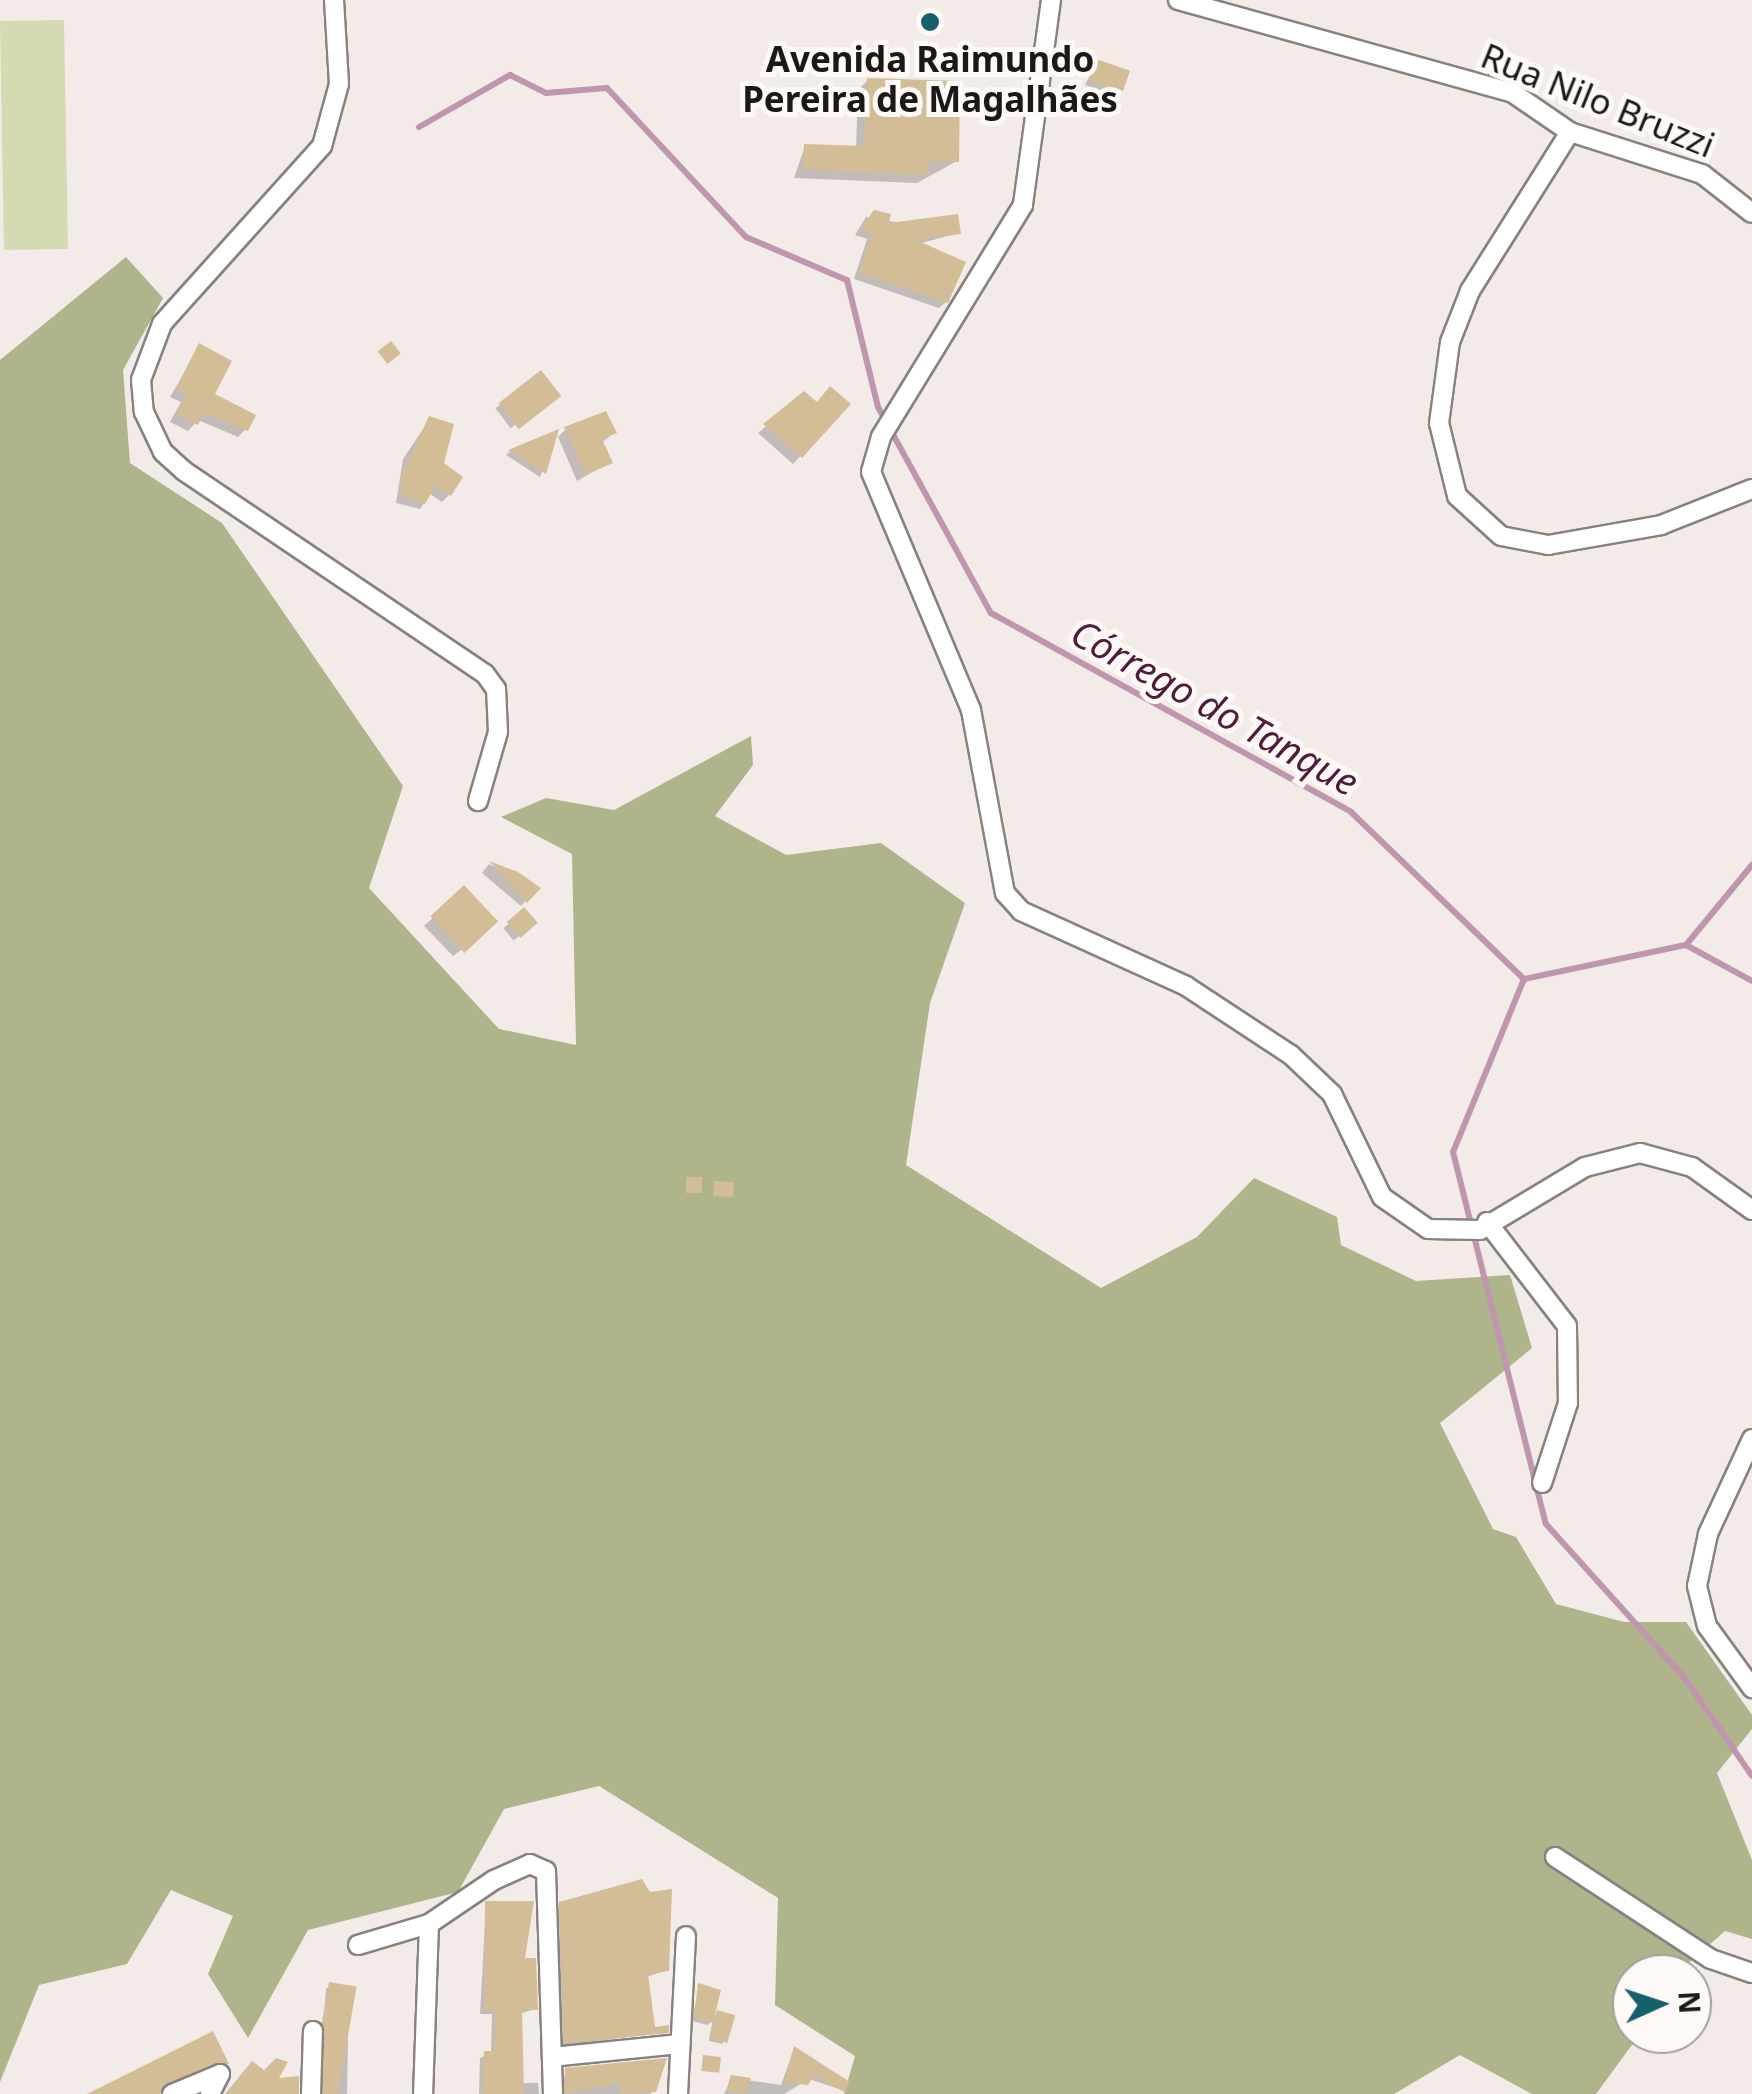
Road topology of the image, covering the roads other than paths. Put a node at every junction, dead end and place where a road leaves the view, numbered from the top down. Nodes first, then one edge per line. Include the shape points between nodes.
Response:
1 (334, 0) edge
2 (1051, 0) edge
3 (1178, 0) edge
4 (1570, 132) junction
5 (1752, 213) edge
6 (1752, 489) edge
7 (478, 801) dead end
8 (1752, 1210) edge
9 (1483, 1226) junction
10 (1752, 1439) edge
11 (1542, 1483) dead end
12 (1752, 1688) edge
13 (1555, 1857) dead end
14 (429, 1924) junction
15 (686, 1936) dead end
16 (358, 1945) dead end
17 (1752, 1973) edge
18 (313, 2032) dead end
19 (680, 2044) junction
20 (552, 2057) junction
21 (172, 2094) edge
22 (210, 2094) edge
23 (310, 2094) edge
24 (423, 2094) edge
25 (552, 2094) edge
26 (678, 2094) edge

1 - 7 street via 339,84 322,146 162,324 142,380 144,412 162,452 184,471 485,674 496,689 498,732
2 - 9 street via 1024,205 881,437 875,484 970,710 1004,893 1021,911 1186,986 1291,1054 1332,1094 1382,1198 1428,1229
3 - 4 street, Rua Nilo Bruzzi via 1513,93
4 - 5 street, Rua Nilo Bruzzi via 1702,174
4 - 6 street via 1470,290 1450,342 1439,423 1457,496 1501,536 1548,545 1646,529
8 - 9 street via 1692,1167 1640,1154 1584,1167
9 - 11 street via 1567,1326 1566,1419
10 - 12 street via 1708,1534 1697,1586 1707,1626
13 - 17 street via 1711,1959
14 - 16 street
14 - 20 street via 530,1864 546,1871
14 - 24 street
15 - 19 street
18 - 23 street
19 - 20 street
19 - 26 street
20 - 25 street
21 - 22 street via 220,2074

